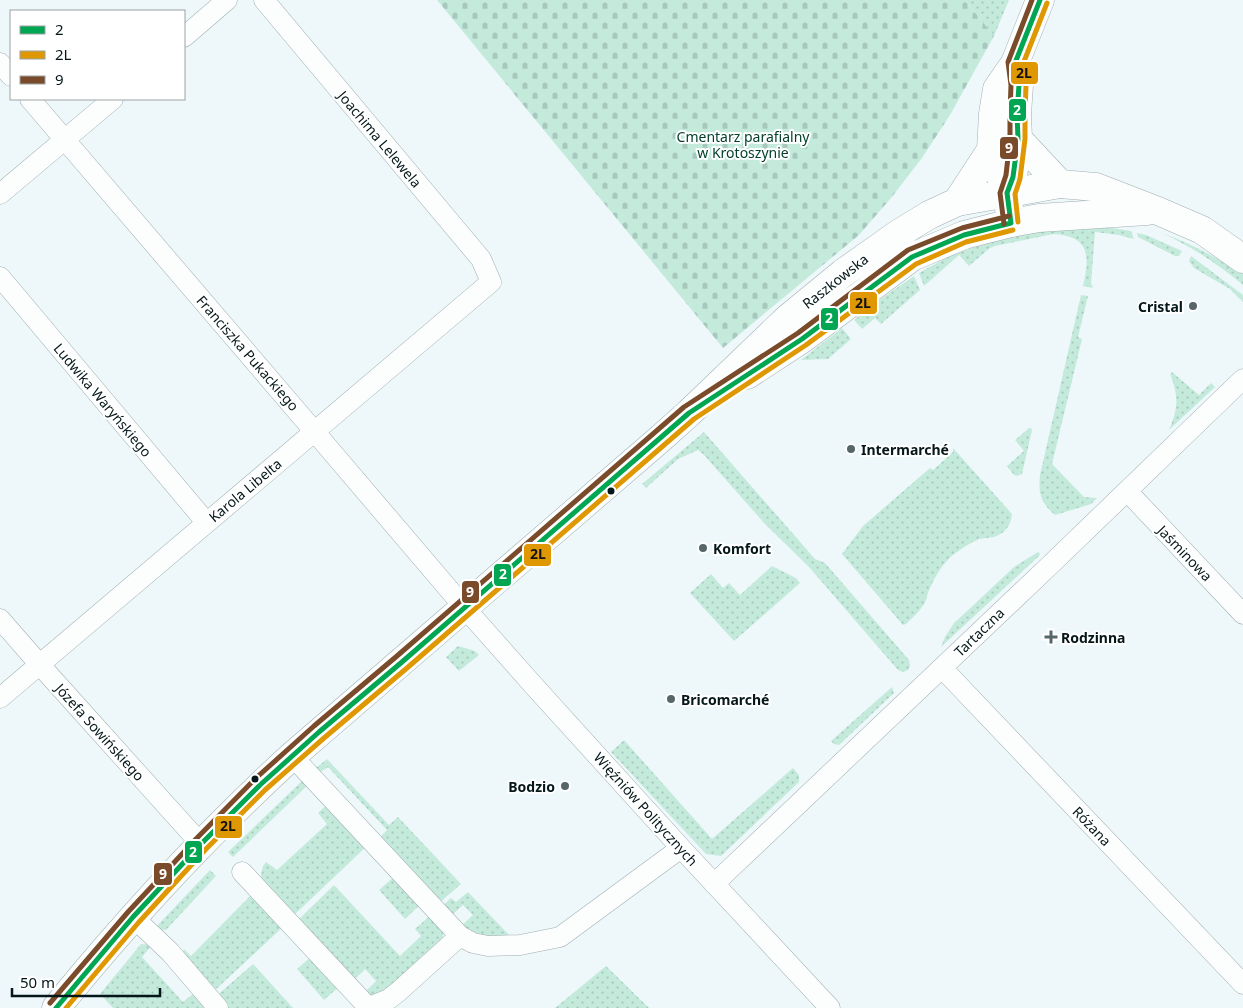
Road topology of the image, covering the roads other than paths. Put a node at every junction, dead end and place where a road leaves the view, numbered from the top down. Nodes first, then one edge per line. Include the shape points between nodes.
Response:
1 (227, 0) edge
2 (264, 0) edge
3 (1040, 0) edge
4 (185, 36) edge
5 (0, 63) edge
6 (1016, 63) junction
7 (10, 75) edge
8 (31, 100) edge
9 (112, 100) edge
10 (1018, 139) junction
11 (65, 140) junction
12 (991, 150) junction
13 (1060, 184) junction
14 (1007, 193) junction
15 (0, 194) edge
16 (958, 202) junction
17 (1158, 211) junction
18 (1011, 223) junction
19 (1243, 259) edge
20 (0, 277) edge
21 (490, 282) joint
22 (1243, 379) edge
23 (689, 413) junction
24 (314, 430) junction
25 (1127, 491) junction
26 (206, 522) junction
27 (464, 607) junction
28 (1243, 614) edge
29 (0, 618) edge
30 (40, 664) junction
31 (942, 668) junction
32 (0, 698) edge
33 (292, 756) junction
34 (201, 844) junction
35 (681, 848) junction
36 (242, 872) dead end
37 (714, 884) junction
38 (133, 916) junction
39 (460, 936) junction
40 (1243, 984) edge
41 (56, 1008) edge
42 (218, 1008) edge
43 (368, 1008) edge
44 (830, 1008) edge

1 - 4 street
2 - 21 street, Joachima Lelewela via 481,259
3 - 6 main road
5 - 7 street
6 - 10 main road
6 - 12 main road via 997,89 992,114
8 - 11 street, Franciszka Pukackiego
9 - 11 street
10 - 13 main road
10 - 14 main road
11 - 15 street
11 - 24 street, Franciszka Pukackiego
12 - 14 main road
12 - 16 main road
13 - 14 main road, Raszkowska
13 - 17 main road, Raszkowska via 1096,187
14 - 16 main road, Raszkowska
14 - 18 main road
16 - 23 main road, Raszkowska via 898,234 843,273 787,319
17 - 18 main road, Raszkowska
17 - 19 main road, Raszkowska via 1202,230
18 - 23 main road, Raszkowska via 964,236 912,258 802,338
20 - 26 street, Ludwika Waryńskiego
21 - 24 street, Karola Libelta
22 - 25 street, Tartaczna
23 - 27 main road, Raszkowska
24 - 26 street, Karola Libelta
24 - 27 street, Franciszka Pukackiego
25 - 28 street, Jaśminowa
25 - 31 street, Tartaczna
26 - 30 street, Karola Libelta
27 - 33 main road, Raszkowska
27 - 35 street, Więźniów Politycznych
29 - 30 street, Józefa Sowińskiego
30 - 32 street, Karola Libelta
30 - 34 street, Józefa Sowińskiego
31 - 37 street, Tartaczna
31 - 40 street, Różana
33 - 34 main road, Raszkowska
33 - 39 street
34 - 38 main road, Raszkowska
35 - 37 street, Więźniów Politycznych
35 - 39 street via 560,937 520,945 488,946
36 - 43 street
37 - 44 street, Więźniów Politycznych
38 - 41 main road, Raszkowska
38 - 42 street via 170,952
39 - 43 street via 393,995

